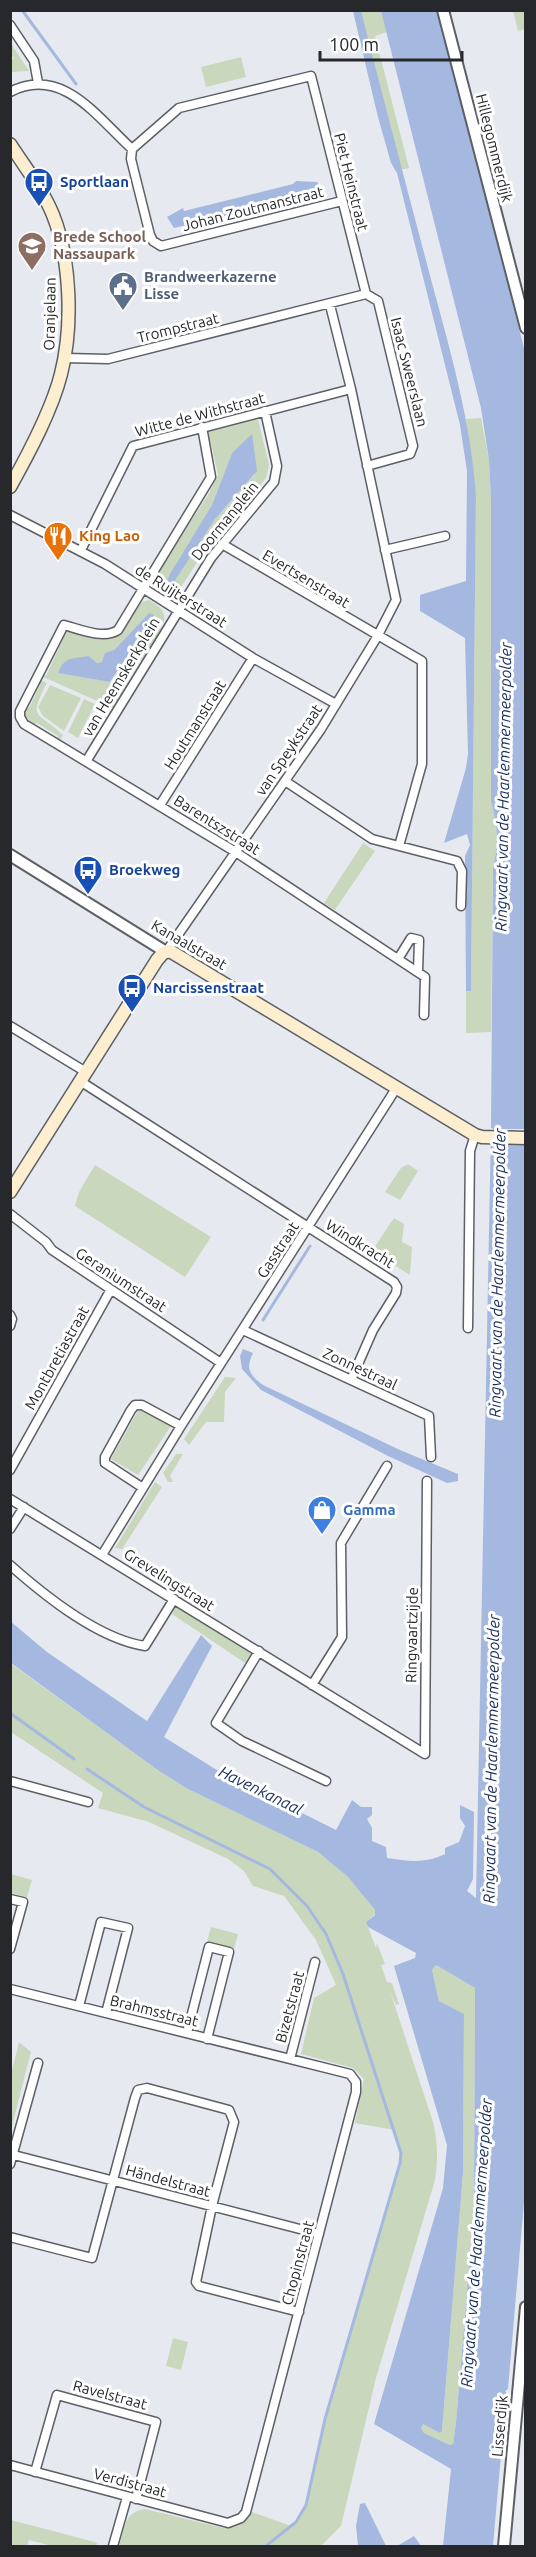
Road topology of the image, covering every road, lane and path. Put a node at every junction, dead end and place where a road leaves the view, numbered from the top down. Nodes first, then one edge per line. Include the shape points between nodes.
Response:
1 (443, 10) edge
2 (10, 25) edge
3 (38, 83) junction
4 (10, 92) edge
5 (10, 144) edge
6 (132, 149) junction
7 (342, 201) junction
8 (366, 294) junction
9 (330, 304) junction
10 (525, 328) edge
11 (65, 358) junction
12 (351, 389) junction
13 (265, 411) junction
14 (202, 427) junction
15 (367, 466) junction
16 (10, 487) edge
17 (10, 515) edge
18 (445, 536) dead end
19 (222, 544) junction
20 (81, 550) junction
21 (385, 550) junction
22 (144, 588) junction
23 (179, 609) junction
24 (377, 637) junction
25 (253, 658) junction
26 (336, 704) junction
27 (20, 717) joint
28 (87, 760) junction
29 (285, 781) junction
30 (160, 805) junction
31 (399, 846) junction
32 (234, 851) junction
33 (10, 855) edge
34 (461, 906) dead end
35 (166, 952) junction
36 (398, 959) junction
37 (418, 972) junction
38 (424, 1015) dead end
39 (10, 1026) edge
40 (83, 1077) junction
41 (397, 1088) junction
42 (475, 1135) junction
43 (525, 1138) edge
44 (10, 1192) edge
45 (10, 1214) edge
46 (309, 1228) junction
47 (110, 1291) junction
48 (10, 1315) edge
49 (10, 1326) edge
50 (468, 1328) dead end
51 (243, 1330) junction
52 (221, 1363) junction
53 (351, 1380) junction
54 (181, 1426) junction
55 (431, 1457) dead end
56 (387, 1466) dead end
57 (10, 1470) edge
58 (428, 1481) dead end
59 (143, 1488) junction
60 (10, 1499) edge
61 (24, 1507) junction
62 (10, 1529) edge
63 (102, 1555) junction
64 (10, 1565) edge
65 (174, 1599) junction
66 (259, 1651) junction
67 (312, 1685) junction
68 (394, 1734) joint
69 (10, 1781) edge
70 (326, 1781) dead end
71 (88, 1802) dead end
72 (10, 1899) edge
73 (10, 1949) edge
74 (315, 1962) dead end
75 (10, 1989) edge
76 (80, 2006) junction
77 (106, 2013) junction
78 (187, 2033) junction
79 (207, 2038) junction
80 (290, 2059) junction
81 (38, 2063) dead end
82 (12, 2154) edge
83 (10, 2164) edge
84 (112, 2180) junction
85 (212, 2206) junction
86 (319, 2234) junction
87 (10, 2237) edge
88 (525, 2307) edge
89 (299, 2312) junction
90 (10, 2465) edge
91 (35, 2472) junction
92 (132, 2498) junction
93 (241, 2518) joint
94 (113, 2547) edge
95 (504, 2547) edge

1 - 10 street, Hillegommerdijk
2 - 3 street via 34,61
3 - 4 street
3 - 6 street via 61,87 75,96
5 - 11 main road, Oranjelaan via 47,201 62,241 68,285
6 - 7 street, Johan Zoutmanstraat via 131,159 150,235 161,246
6 - 7 street, Piet Heinstraat via 179,108 310,76
7 - 8 street, Piet Heinstraat
8 - 9 street, Trompstraat
8 - 15 street, Isaac Sweerslaan via 378,301 413,446 410,454
9 - 11 street, Trompstraat via 108,359
9 - 12 street, van Speykstraat
11 - 16 main road, Oranjelaan via 55,393
12 - 13 street, Witte de Withstraat
12 - 15 street, van Speykstraat
13 - 14 street, Witte de Withstraat
13 - 19 street, Doormanplein via 277,466 274,482
14 - 20 street, Witte de Withstraat via 134,446
14 - 22 street, Doormanplein via 211,477
15 - 21 street, van Speykstraat
17 - 20 street, de Ruijterstraat
18 - 21 street
19 - 23 street, Doormanplein
19 - 24 street, Evertsenstraat
20 - 22 street, de Ruijterstraat
21 - 24 street, van Speykstraat via 396,600
22 - 23 street, de Ruijterstraat
22 - 27 street, van Heemskerkplein via 113,633 64,625
23 - 25 street, de Ruijterstraat
23 - 28 street, van Heemskerkplein
24 - 26 street, van Speykstraat
24 - 31 street, Evertsenstraat via 422,661 423,668 422,764
25 - 26 street, de Ruijterstraat
25 - 30 street, Houtmanstraat
26 - 29 street, van Speykstraat
27 - 28 street, Barentszstraat via 24,724
28 - 30 street, Barentszstraat
29 - 31 street via 372,839
29 - 32 street, van Speykstraat
30 - 32 street, Barentszstraat
31 - 34 street via 457,861 462,871
32 - 35 street, van Speykstraat
32 - 36 street, Barentszstraat
33 - 35 street, Kanaalstraat
35 - 40 main road via 157,960
35 - 41 main road, Kanaalstraat via 177,954
36 - 37 street, Barentszstraat
36 - 37 street via 411,938 419,940
37 - 38 street via 425,977
39 - 40 street
40 - 44 main road
40 - 46 street
41 - 42 main road, Kanaalstraat
41 - 46 street, Gasstraat
42 - 43 main road, Kanaalstraat
42 - 50 street via 470,1151
45 - 47 street, Geraniumstraat
46 - 51 street, Gasstraat
46 - 53 street, Windkracht via 397,1287
47 - 52 street, Geraniumstraat
47 - 57 street, Montbretiastraat
48 - 49 street
51 - 52 street, Gasstraat
51 - 53 street, Zonnestraal
52 - 54 street, Gasstraat
53 - 55 street, Zonnestraal via 429,1416
54 - 59 street, Gasstraat
54 - 59 street via 142,1405 130,1410 105,1463
56 - 67 street via 341,1543 342,1637
58 - 68 street, Ringvaartzijde via 425,1754
59 - 63 street, Gasstraat
60 - 61 street, Grevelingstraat
61 - 62 street
61 - 63 street, Grevelingstraat
63 - 65 street, Grevelingstraat
64 - 65 street via 45,1596 128,1644 144,1646
65 - 66 street, Grevelingstraat
66 - 67 street, Grevelingstraat
66 - 70 street via 216,1723 242,1741
67 - 68 street, Grevelingstraat
69 - 71 street
72 - 73 street via 22,1902
74 - 80 street, Bizetstraat
75 - 76 street, Brahmsstraat
76 - 77 street, Brahmsstraat
76 - 77 street via 101,1922 128,1929
77 - 78 street, Brahmsstraat
78 - 79 street, Brahmsstraat
78 - 79 street via 209,1947 229,1952
79 - 80 street, Brahmsstraat
80 - 86 street, Chopinstraat via 350,2074 356,2082
81 - 82 street
82 - 83 street
82 - 84 street, Händelstraat
84 - 85 street, Händelstraat
84 - 85 street via 138,2090 147,2088 229,2110 233,2115
84 - 87 street via 92,2258
85 - 86 street, Händelstraat
85 - 89 street via 196,2282 199,2286
86 - 89 street, Chopinstraat
88 - 95 street, Lisserdijk
89 - 93 street, Chopinstraat via 246,2512
90 - 91 street, Verdistraat
91 - 92 street, Verdistraat
91 - 92 street, Ravelstraat via 57,2395 69,2398 156,2422
92 - 93 street, Verdistraat via 228,2523
92 - 94 street

